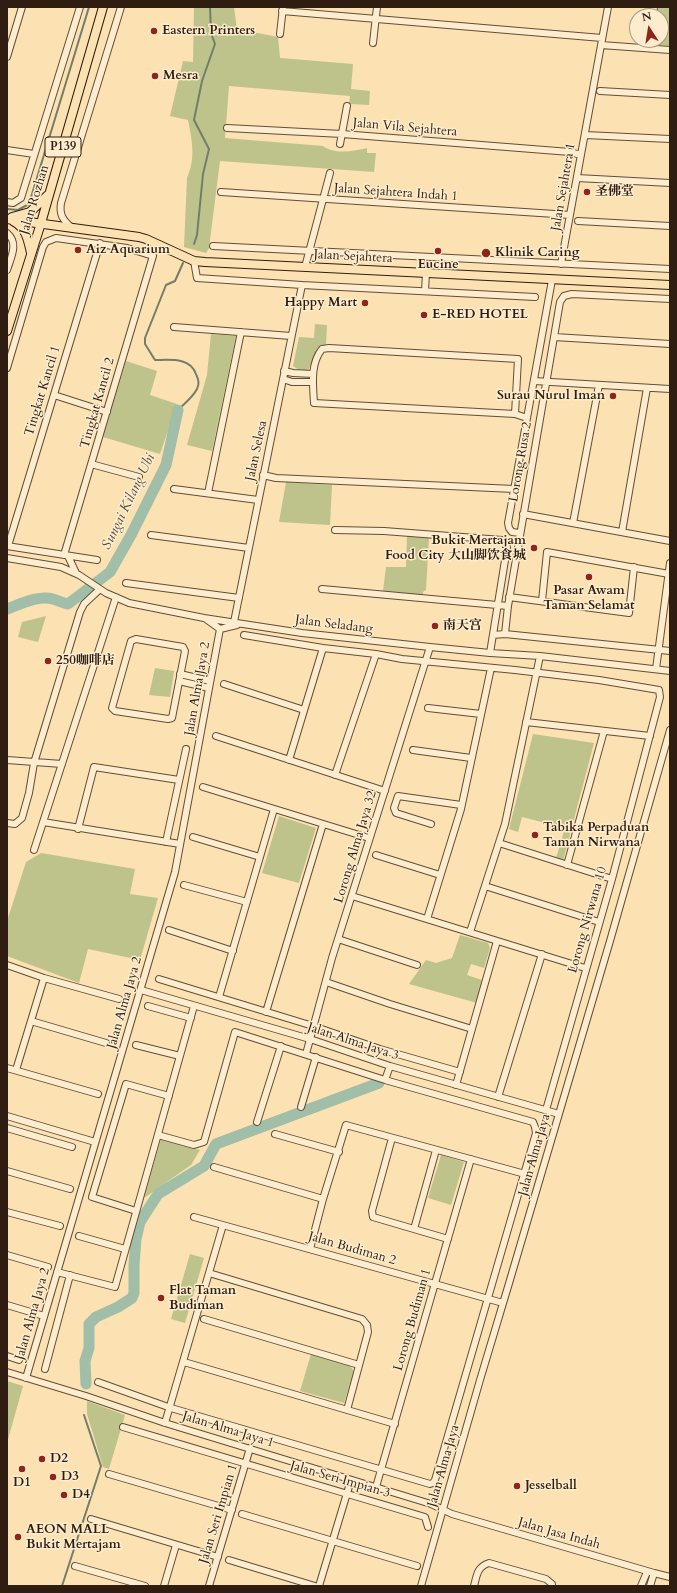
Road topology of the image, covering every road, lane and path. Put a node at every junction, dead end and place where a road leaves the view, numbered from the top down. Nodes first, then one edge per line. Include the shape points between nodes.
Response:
1 (22, 7) edge
2 (80, 7) edge
3 (104, 7) edge
4 (121, 7) edge
5 (378, 7) edge
6 (608, 7) edge
7 (282, 9) edge
8 (376, 19) junction
9 (280, 34) dead end
10 (602, 38) junction
11 (373, 43) dead end
12 (601, 45) junction
13 (629, 47) edge
14 (647, 48) edge
15 (670, 50) edge
16 (7, 57) edge
17 (600, 91) dead end
18 (670, 95) edge
19 (347, 106) dead end
20 (227, 128) dead end
21 (342, 134) junction
22 (584, 135) junction
23 (670, 139) edge
24 (340, 144) dead end
25 (7, 150) edge
26 (34, 154) junction
27 (581, 155) junction
28 (330, 173) dead end
29 (576, 178) junction
30 (670, 183) edge
31 (220, 192) dead end
32 (50, 194) junction
33 (323, 200) junction
34 (7, 202) edge
35 (570, 215) junction
36 (7, 219) edge
37 (578, 221) dead end
38 (41, 223) junction
39 (670, 226) edge
40 (72, 228) junction
41 (7, 233) edge
42 (100, 243) junction
43 (213, 246) dead end
44 (309, 252) junction
45 (31, 253) junction
46 (193, 260) junction
47 (561, 264) junction
48 (305, 267) junction
49 (670, 269) edge
50 (7, 270) edge
51 (426, 273) junction
52 (552, 280) junction
53 (302, 285) junction
54 (670, 286) edge
55 (425, 291) junction
56 (535, 296) dead end
57 (670, 299) edge
58 (174, 327) dead end
59 (7, 331) edge
60 (241, 332) junction
61 (291, 336) junction
62 (554, 337) junction
63 (670, 344) edge
64 (7, 368) edge
65 (284, 371) junction
66 (313, 374) junction
67 (282, 379) junction
68 (534, 381) junction
69 (313, 382) junction
70 (546, 382) junction
71 (599, 385) junction
72 (647, 388) junction
73 (670, 389) edge
74 (54, 395) junction
75 (107, 412) junction
76 (515, 414) junction
77 (527, 418) junction
78 (92, 464) junction
79 (263, 475) junction
80 (139, 477) dead end
81 (514, 488) junction
82 (174, 489) dead end
83 (208, 493) junction
84 (258, 500) junction
85 (523, 514) junction
86 (573, 523) junction
87 (335, 530) dead end
88 (622, 532) junction
89 (520, 533) junction
90 (150, 535) dead end
91 (670, 540) edge
92 (7, 546) edge
93 (249, 548) junction
94 (507, 548) junction
95 (517, 550) junction
96 (66, 555) junction
97 (7, 558) edge
98 (97, 560) dead end
99 (670, 563) edge
100 (634, 567) junction
101 (78, 574) junction
102 (668, 574) junction
103 (126, 583) dead end
104 (98, 588) junction
105 (322, 589) dead end
106 (116, 597) junction
107 (509, 597) junction
108 (239, 598) junction
109 (542, 602) junction
110 (498, 605) junction
111 (508, 606) junction
112 (204, 618) junction
113 (234, 622) junction
114 (245, 624) junction
115 (220, 629) junction
116 (505, 634) junction
117 (244, 635) dead end
118 (493, 635) junction
119 (430, 647) junction
120 (323, 648) junction
121 (658, 650) junction
122 (670, 651) edge
123 (490, 653) junction
124 (376, 654) junction
125 (540, 656) junction
126 (426, 661) junction
127 (491, 668) junction
128 (656, 669) junction
129 (670, 670) edge
130 (537, 673) junction
131 (180, 674) junction
132 (179, 681) junction
133 (210, 681) junction
134 (224, 684) dead end
135 (209, 688) junction
136 (659, 690) joint
137 (428, 708) dead end
138 (304, 710) junction
139 (481, 714) junction
140 (526, 722) junction
141 (670, 730) edge
142 (604, 731) junction
143 (216, 736) dead end
144 (650, 736) junction
145 (186, 750) dead end
146 (413, 750) dead end
147 (472, 758) junction
148 (7, 760) edge
149 (289, 760) junction
150 (34, 763) junction
151 (62, 764) junction
152 (335, 775) junction
153 (179, 780) junction
154 (203, 787) dead end
155 (385, 790) junction
156 (461, 805) junction
157 (274, 809) junction
158 (43, 822) junction
159 (7, 823) edge
160 (323, 824) junction
161 (432, 824) dead end
162 (78, 828) junction
163 (194, 837) dead end
164 (369, 838) junction
165 (166, 842) junction
166 (499, 842) junction
167 (180, 844) junction
168 (34, 850) dead end
169 (376, 855) dead end
170 (260, 857) junction
171 (567, 865) junction
172 (440, 875) junction
173 (612, 879) junction
174 (184, 885) dead end
175 (485, 886) junction
176 (352, 896) junction
177 (247, 902) junction
178 (427, 919) junction
179 (599, 922) junction
180 (169, 930) dead end
181 (470, 932) junction
182 (338, 939) junction
183 (497, 941) junction
184 (233, 951) junction
185 (542, 954) junction
186 (7, 965) edge
187 (417, 965) dead end
188 (585, 968) junction
189 (44, 978) junction
190 (159, 978) dead end
191 (326, 982) junction
192 (141, 990) junction
193 (219, 997) junction
194 (119, 999) dead end
195 (148, 1006) dead end
196 (194, 1006) junction
197 (266, 1012) junction
198 (191, 1018) junction
199 (31, 1021) junction
200 (313, 1026) junction
201 (472, 1029) junction
202 (310, 1039) junction
203 (106, 1043) dead end
204 (136, 1045) dead end
205 (280, 1046) junction
206 (306, 1054) junction
207 (180, 1056) junction
208 (316, 1057) junction
209 (390, 1066) junction
210 (7, 1068) edge
211 (16, 1070) junction
212 (460, 1072) junction
213 (385, 1080) junction
214 (456, 1085) junction
215 (98, 1094) dead end
216 (169, 1096) junction
217 (498, 1097) junction
218 (517, 1103) junction
219 (301, 1108) dead end
220 (546, 1110) junction
221 (559, 1114) junction
222 (7, 1116) edge
223 (515, 1116) junction
224 (257, 1122) dead end
225 (7, 1128) edge
226 (275, 1134) dead end
227 (158, 1135) junction
228 (392, 1138) junction
229 (95, 1142) junction
230 (72, 1147) dead end
231 (436, 1150) junction
232 (339, 1152) junction
233 (472, 1160) junction
234 (214, 1167) dead end
235 (7, 1171) edge
236 (525, 1174) junction
237 (70, 1189) dead end
238 (324, 1199) junction
239 (136, 1211) junction
240 (7, 1212) edge
241 (194, 1217) dead end
242 (223, 1225) junction
243 (60, 1226) dead end
244 (414, 1229) junction
245 (79, 1236) dead end
246 (448, 1240) junction
247 (126, 1249) junction
248 (310, 1249) junction
249 (7, 1255) edge
250 (48, 1267) dead end
251 (57, 1272) junction
252 (209, 1273) junction
253 (70, 1276) junction
254 (435, 1284) junction
255 (489, 1299) junction
256 (503, 1303) junction
257 (7, 1305) edge
258 (44, 1316) junction
259 (204, 1319) dead end
260 (7, 1356) edge
261 (19, 1360) dead end
262 (184, 1362) junction
263 (360, 1365) junction
264 (45, 1369) dead end
265 (7, 1372) edge
266 (26, 1378) junction
267 (98, 1382) dead end
268 (170, 1408) junction
269 (347, 1410) junction
270 (165, 1423) junction
271 (394, 1424) junction
272 (123, 1427) dead end
273 (250, 1448) junction
274 (246, 1464) junction
275 (381, 1471) junction
276 (109, 1474) dead end
277 (351, 1480) junction
278 (376, 1487) junction
279 (347, 1494) junction
280 (442, 1509) junction
281 (232, 1510) junction
282 (242, 1514) dead end
283 (91, 1519) dead end
284 (428, 1527) dead end
285 (333, 1540) junction
286 (176, 1545) junction
287 (218, 1557) junction
288 (229, 1560) dead end
289 (75, 1566) dead end
290 (417, 1566) dead end
291 (651, 1572) junction
292 (670, 1577) edge
293 (144, 1586) edge
294 (164, 1586) edge
295 (209, 1586) edge
296 (315, 1586) edge
297 (319, 1586) edge
298 (421, 1586) edge
299 (474, 1586) edge
300 (552, 1586) edge
301 (641, 1586) edge
302 (650, 1586) edge

1 - 16 street
2 - 26 street
3 - 32 main road, Jalan Rozhan / P139
4 - 40 street, Jalan Rozhan via 61,203 60,213
5 - 8 street
6 - 10 street, Jalan Sejahtera 1
7 - 8 street
7 - 9 street
8 - 10 street
8 - 11 street
10 - 12 street, Jalan Sejahtera 1
12 - 13 street
12 - 22 street, Jalan Sejahtera 1
14 - 15 street
17 - 18 street
19 - 21 street
20 - 21 street, Jalan Vila Sejahtera
21 - 24 street
21 - 27 street, Jalan Vila Sejahtera via 570,152
22 - 23 street
22 - 27 street, Jalan Sejahtera 1
25 - 26 street
26 - 34 street via 21,198 13,203
27 - 29 street, Jalan Sejahtera 1
28 - 33 street
29 - 30 street
29 - 35 street, Jalan Sejahtera 1
31 - 33 street, Jalan Sejahtera Indah 1
32 - 36 main road via 30,212
32 - 38 main road, Jalan Rozhan / P139
33 - 35 street, Jalan Sejahtera Indah 1
33 - 44 street
35 - 47 street, Jalan Sejahtera 1
36 - 38 main road, Jalan Sejahtera
36 - 45 main road via 20,225 24,230
37 - 39 street
38 - 40 main road, Jalan Sejahtera
38 - 45 main road, Jalan Rozhan / P139
40 - 46 main road, Jalan Sejahtera via 139,237
41 - 50 street, Jalan Rozhan via 13,239 14,246
42 - 64 street, Jalan Rozhan via 56,238 46,242
42 - 74 street, Tingkat Kancil 1
42 - 75 street, Tingkat Kancil 2 via 153,256
43 - 44 street
44 - 47 street
44 - 48 street
45 - 59 main road, Jalan Rozhan / P139
46 - 48 main road, Jalan Sejahtera
46 - 53 street via 197,278
47 - 49 street
48 - 51 main road, Jalan Sejahtera
51 - 52 main road, Jalan Sejahtera
51 - 55 street
52 - 54 main road, Jalan Sejahtera
52 - 68 street
53 - 55 street
53 - 61 street, Jalan Selesa
55 - 56 street
57 - 62 street, Lorong Rusa 2 via 572,294 564,296 560,302
58 - 60 street
60 - 61 street
60 - 83 street
61 - 65 street, Jalan Selesa
62 - 63 street
62 - 70 street, Lorong Rusa 2
65 - 66 street
65 - 67 street, Jalan Selesa
66 - 69 street
66 - 76 street via 318,354 322,349 329,348 518,359
67 - 69 street via 292,382
67 - 79 street, Jalan Selesa
68 - 70 street
68 - 77 street
69 - 76 street via 314,403
70 - 71 street
70 - 85 street, Lorong Rusa 2
71 - 72 street
71 - 86 street
72 - 73 street
72 - 88 street
74 - 75 street
74 - 92 street, Tingkat Kancil 1
75 - 78 street, Tingkat Kancil 2
76 - 77 street
77 - 81 street
78 - 80 street
78 - 96 street, Tingkat Kancil 2
79 - 81 street via 276,478
79 - 84 street, Jalan Selesa
81 - 89 street via 508,523 512,532
82 - 83 street
83 - 84 street
84 - 93 street, Jalan Selesa
85 - 86 street
85 - 89 street, Lorong Rusa 2
86 - 88 street
87 - 94 street via 496,539 506,543
88 - 91 street
89 - 95 street, Lorong Rusa 2
90 - 93 street
92 - 96 street
93 - 108 street, Jalan Selesa
94 - 95 street
94 - 110 street
95 - 107 street, Lorong Rusa 2
96 - 98 street
96 - 101 street
97 - 101 street, Jalan Seladang via 61,567
99 - 102 street
100 - 102 street
100 - 109 street via 629,613
100 - 109 street via 547,552
101 - 104 street, Jalan Seladang
102 - 121 street
103 - 108 street
104 - 106 street, Jalan Seladang
104 - 150 street via 80,612
105 - 110 street
106 - 112 street, Jalan Seladang via 141,607
106 - 151 street
107 - 109 street
107 - 111 street, Lorong Rusa 2
108 - 113 street, Jalan Selesa
110 - 111 street
110 - 118 street
111 - 116 street, Lorong Rusa 2
112 - 113 street, Jalan Seladang
112 - 115 street, Jalan Alma Jaya 2
113 - 114 street, Jalan Seladang
114 - 115 street, Jalan Alma Jaya 2
114 - 119 street, Jalan Seladang
115 - 133 street, Jalan Alma Jaya 2
116 - 118 street
116 - 121 street
117 - 120 street, Jalan Seladang
118 - 123 street
119 - 123 street, Jalan Seladang
119 - 126 street, Lorong Alma Jaya 32
120 - 124 street, Jalan Seladang
120 - 138 street
121 - 122 street
121 - 128 street
123 - 125 street, Jalan Seladang
124 - 126 street, Jalan Seladang
124 - 152 street
125 - 128 street, Jalan Seladang
125 - 130 street
126 - 127 street, Jalan Seladang
126 - 155 street, Lorong Alma Jaya 32
127 - 130 street, Jalan Seladang
127 - 139 street
128 - 129 street, Jalan Seladang
130 - 136 street, Jalan Seladang
130 - 140 street
131 - 132 street
131 - 132 street via 185,651 183,647 136,639 132,642 112,708 115,711 172,718
131 - 133 street
132 - 135 street
133 - 135 street, Jalan Alma Jaya 2
134 - 138 street
135 - 167 street, Jalan Alma Jaya 2
136 - 144 street, Lorong Nirwana 10 via 660,697
137 - 139 street
138 - 149 street
139 - 147 street
140 - 142 street
140 - 166 street
141 - 221 street, Jalan Alma Jaya
142 - 144 street
142 - 171 street
143 - 149 street
144 - 173 street, Lorong Nirwana 10
145 - 153 street
146 - 147 street
147 - 156 street
148 - 150 street
149 - 152 street
150 - 151 street
150 - 159 street via 22,818 14,824
151 - 158 street
152 - 155 street
153 - 162 street via 94,767
153 - 165 street
154 - 157 street
155 - 164 street, Lorong Alma Jaya 32
156 - 161 street via 398,796 394,808 396,813
156 - 172 street
157 - 160 street
157 - 170 street
158 - 162 street
158 - 168 street
160 - 164 street
160 - 197 street
162 - 165 street
163 - 170 street
164 - 176 street, Lorong Alma Jaya 32
165 - 167 street
166 - 171 street
166 - 175 street
167 - 192 street, Jalan Alma Jaya 2 via 175,872
169 - 172 street
170 - 177 street
171 - 173 street
172 - 178 street
173 - 179 street, Lorong Nirwana 10
174 - 177 street
175 - 179 street
175 - 181 street
176 - 178 street
176 - 182 street, Lorong Alma Jaya 32
177 - 184 street
178 - 181 street
179 - 188 street, Lorong Nirwana 10
180 - 184 street
181 - 183 street
182 - 187 street
182 - 191 street, Lorong Alma Jaya 32
183 - 185 street
183 - 201 street
184 - 193 street
185 - 188 street
185 - 217 street
186 - 189 street
188 - 220 street, Lorong Nirwana 10
189 - 194 street
189 - 199 street
190 - 193 street, Jalan Alma Jaya 3
191 - 200 street, Lorong Alma Jaya 32
191 - 201 street
192 - 196 street, Jalan Alma Jaya 3
192 - 229 street, Jalan Alma Jaya 2
193 - 197 street, Jalan Alma Jaya 3
195 - 198 street
196 - 198 street
196 - 202 street, Jalan Alma Jaya 3
197 - 200 street, Jalan Alma Jaya 3
198 - 207 street
199 - 203 street
199 - 211 street
200 - 202 street, Lorong Alma Jaya 32
200 - 212 street, Jalan Alma Jaya 3
201 - 212 street
202 - 206 street, Lorong Alma Jaya 32
202 - 209 street, Jalan Alma Jaya 3
204 - 207 street
205 - 206 street, Jalan Alma Jaya 3
205 - 224 street
205 - 227 street, Jalan Alma Jaya 3 via 235,1032 204,1142 194,1145
206 - 208 street, Jalan Alma Jaya 3
207 - 216 street
208 - 213 street, Jalan Alma Jaya 3
208 - 219 street
209 - 213 street
209 - 214 street, Jalan Alma Jaya 3
210 - 211 street
211 - 215 street
212 - 214 street
213 - 223 street, Jalan Alma Jaya 3
214 - 217 street, Jalan Alma Jaya 3
216 - 227 street
216 - 239 street via 126,1084 92,1197
217 - 218 street, Jalan Alma Jaya 3
218 - 220 street, Jalan Alma Jaya 3
218 - 223 street
220 - 221 street, Jalan Alma Jaya 3
221 - 256 street, Jalan Alma Jaya
222 - 229 street
223 - 236 street, Jalan Alma Jaya 3 via 533,1122 536,1127
225 - 230 street
226 - 232 street
227 - 239 street
228 - 231 street
228 - 232 street via 346,1125
228 - 244 street via 372,1211 373,1217
229 - 251 street, Jalan Alma Jaya 2
231 - 233 street
231 - 244 street
232 - 238 street
233 - 236 street
233 - 246 street, Lorong Budiman 1
234 - 238 street
235 - 237 street
236 - 255 street
238 - 248 street
239 - 247 street
240 - 243 street
241 - 242 street, Jalan Budiman 2
242 - 248 street, Jalan Budiman 2
242 - 252 street
244 - 246 street
245 - 247 street
246 - 254 street, Lorong Budiman 1
247 - 253 street via 115,1287
248 - 254 street, Jalan Budiman 2
249 - 250 street
251 - 253 street
251 - 258 street, Jalan Alma Jaya 2
252 - 262 street
252 - 263 street via 362,1319 367,1325 368,1332
253 - 264 street, Jalan Alma Jaya 2
254 - 255 street, Jalan Budiman 2
254 - 271 street, Lorong Budiman 1
255 - 256 street, Jalan Budiman 2
255 - 275 street via 435,1480 430,1484
256 - 280 street, Jalan Alma Jaya
257 - 258 street
258 - 266 street, Jalan Alma Jaya 2
259 - 263 street
260 - 261 street
262 - 268 street
262 - 269 street
263 - 269 street
265 - 266 street, Jalan Alma Jaya 1
266 - 270 street, Jalan Alma Jaya 1
267 - 268 street
268 - 270 street
268 - 275 street
269 - 271 street
270 - 273 street, Jalan Alma Jaya 1
271 - 275 street, Lorong Budiman 1
272 - 274 street, Jalan Seri Impian 3
273 - 274 street, Jalan Seri Impian 1
273 - 277 street, Jalan Alma Jaya 1
274 - 279 street, Jalan Seri Impian 3
274 - 281 street, Jalan Seri Impian 1
275 - 278 street, Lorong Budiman 1
276 - 281 street
277 - 278 street, Jalan Alma Jaya 1
277 - 279 street
278 - 280 street, Jalan Alma Jaya 1
279 - 284 street, Jalan Seri Impian 3 via 425,1517
279 - 285 street
280 - 291 street, Jalan Jasa Indah
280 - 298 street, Jalan Alma Jaya
281 - 287 street, Jalan Seri Impian 1
282 - 285 street
283 - 286 street
285 - 290 street
285 - 297 street
286 - 287 street
286 - 294 street
287 - 295 street, Jalan Seri Impian 1
288 - 296 street
289 - 293 street
291 - 292 street, Jalan Jasa Indah
291 - 301 street
291 - 302 street
299 - 300 street via 478,1571 482,1565 489,1563 546,1579

